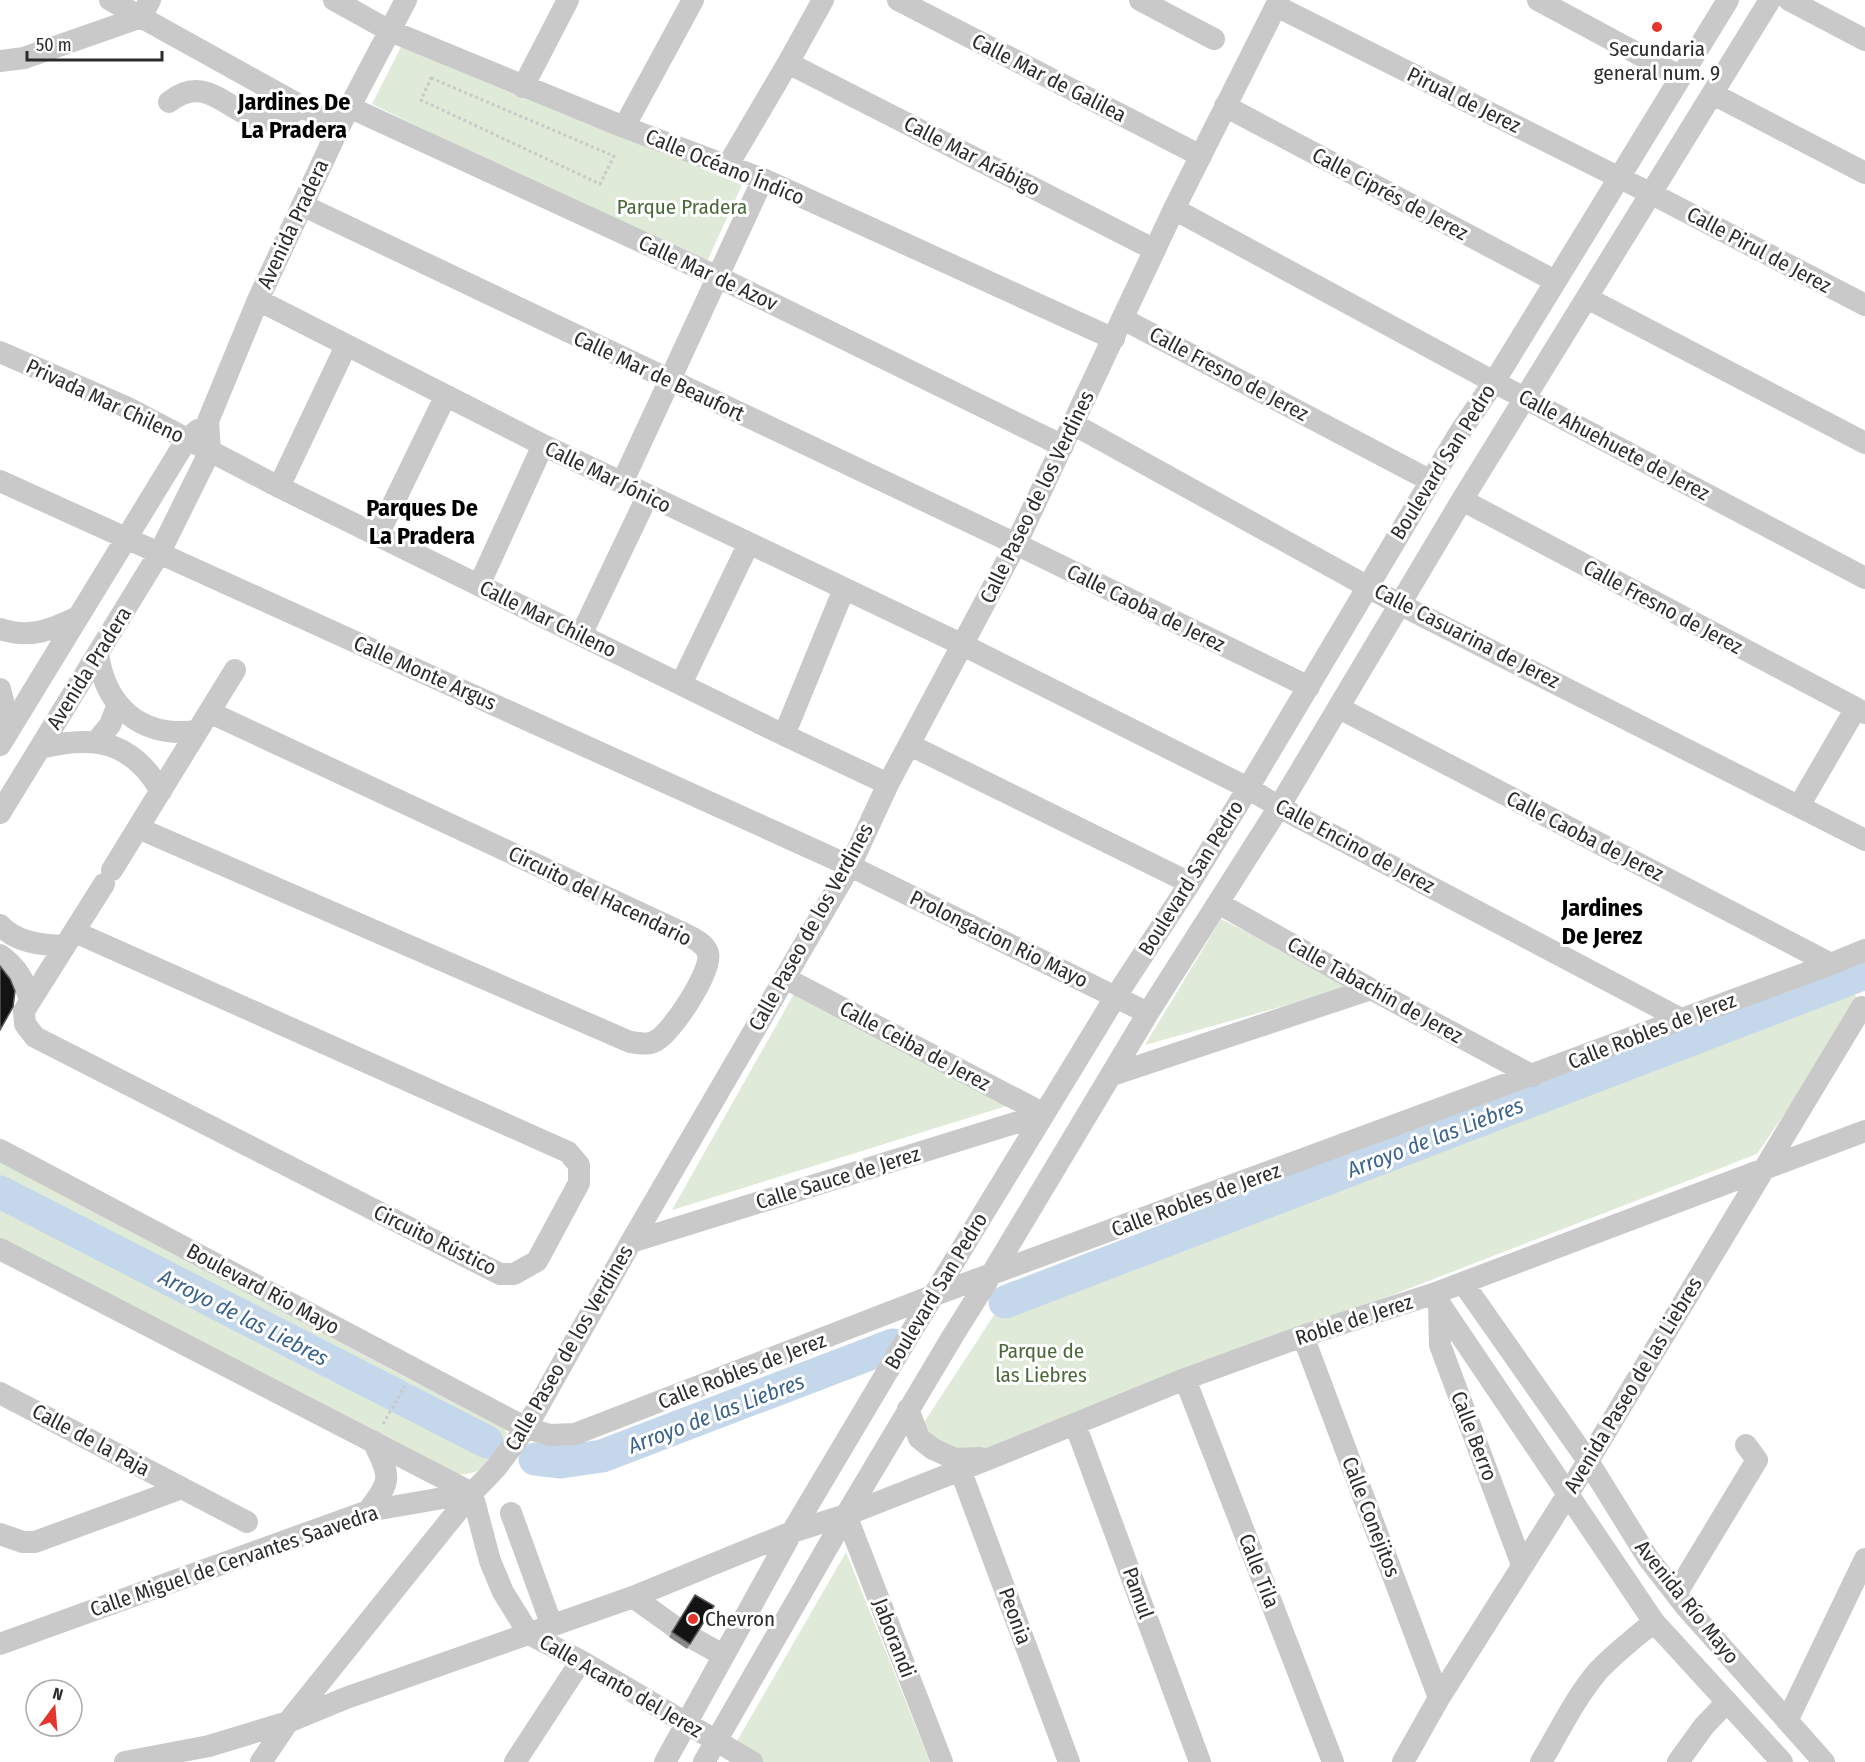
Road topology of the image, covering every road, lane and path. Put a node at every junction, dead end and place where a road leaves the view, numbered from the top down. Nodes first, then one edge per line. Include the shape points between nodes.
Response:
1 (110, 0) edge
2 (334, 0) edge
3 (406, 0) edge
4 (568, 0) edge
5 (693, 0) edge
6 (823, 0) edge
7 (898, 0) edge
8 (1140, 0) edge
9 (1538, 0) edge
10 (1728, 0) edge
11 (1770, 0) edge
12 (1789, 0) edge
13 (1277, 3) edge
14 (145, 8) edge
15 (388, 30) junction
16 (1214, 39) dead end
17 (1865, 40) edge
18 (0, 61) edge
19 (788, 63) junction
20 (1681, 77) junction
21 (524, 87) junction
22 (1713, 94) junction
23 (169, 102) dead end
24 (1225, 106) junction
25 (301, 107) junction
26 (349, 107) junction
27 (339, 127) junction
28 (624, 127) junction
29 (614, 156) joint
30 (1201, 156) junction
31 (728, 165) junction
32 (1865, 173) edge
33 (1619, 177) junction
34 (763, 179) junction
35 (1652, 194) junction
36 (302, 206) junction
37 (1174, 209) junction
38 (1155, 250) junction
39 (718, 277) junction
40 (1555, 281) junction
41 (1587, 298) junction
42 (258, 300) junction
43 (1865, 306) edge
44 (1123, 319) junction
45 (1114, 339) junction
46 (346, 346) junction
47 (0, 352) edge
48 (669, 381) junction
49 (1494, 382) junction
50 (445, 397) junction
51 (1525, 398) junction
52 (208, 421) junction
53 (1073, 424) junction
54 (187, 439) junction
55 (1865, 443) edge
56 (543, 446) junction
57 (1063, 446) junction
58 (210, 451) junction
59 (0, 481) edge
60 (1431, 481) junction
61 (622, 483) junction
62 (279, 487) junction
63 (647, 497) junction
64 (1462, 500) junction
65 (378, 535) junction
66 (127, 537) junction
67 (749, 543) junction
68 (1016, 544) junction
69 (160, 552) junction
70 (1865, 578) edge
71 (479, 585) junction
72 (1368, 585) junction
73 (844, 589) junction
74 (1400, 604) junction
75 (78, 617) junction
76 (581, 635) junction
77 (4, 637) edge
78 (963, 645) junction
79 (98, 653) junction
80 (235, 670) dead end
81 (681, 684) junction
82 (1309, 687) junction
83 (0, 689) edge
84 (118, 704) junction
85 (1339, 708) junction
86 (1861, 711) edge
87 (203, 722) junction
88 (784, 735) junction
89 (3, 740) edge
90 (96, 742) junction
91 (910, 745) junction
92 (40, 748) junction
93 (888, 784) junction
94 (1248, 788) junction
95 (161, 791) junction
96 (1799, 806) junction
97 (1279, 807) junction
98 (0, 813) edge
99 (138, 828) junction
100 (1865, 840) edge
101 (850, 866) junction
102 (1190, 883) junction
103 (1218, 903) junction
104 (0, 925) edge
105 (70, 939) junction
106 (1865, 950) edge
107 (0, 955) edge
108 (1832, 964) junction
109 (785, 978) junction
110 (1371, 989) junction
111 (1116, 996) junction
112 (30, 1001) junction
113 (1862, 1007) dead end
114 (1148, 1013) junction
115 (1682, 1019) junction
116 (1112, 1075) junction
117 (1533, 1076) junction
118 (1044, 1114) junction
119 (1865, 1131) edge
120 (0, 1150) edge
121 (1762, 1171) junction
122 (631, 1242) junction
123 (0, 1250) edge
124 (986, 1283) junction
125 (1463, 1283) junction
126 (1436, 1299) junction
127 (929, 1302) junction
128 (1303, 1336) junction
129 (1185, 1379) junction
130 (405, 1386) dead end
131 (0, 1393) edge
132 (908, 1409) junction
133 (1075, 1424) junction
134 (378, 1433) junction
135 (521, 1436) junction
136 (1746, 1445) dead end
137 (991, 1458) junction
138 (1588, 1461) junction
139 (960, 1469) junction
140 (182, 1488) junction
141 (472, 1492) junction
142 (1568, 1494) junction
143 (368, 1511) junction
144 (512, 1513) dead end
145 (846, 1515) junction
146 (247, 1522) dead end
147 (792, 1532) junction
148 (0, 1534) edge
149 (1865, 1559) edge
150 (1522, 1565) junction
151 (1676, 1594) junction
152 (633, 1597) junction
153 (1654, 1622) junction
154 (552, 1626) junction
155 (529, 1634) junction
156 (0, 1644) edge
157 (723, 1654) junction
158 (581, 1661) junction
159 (1439, 1698) junction
160 (1727, 1702) junction
161 (1786, 1721) junction
162 (288, 1722) junction
163 (688, 1723) junction
164 (716, 1741) junction
165 (125, 1762) edge
166 (261, 1762) edge
167 (515, 1762) edge
168 (665, 1762) edge
169 (704, 1762) edge
170 (752, 1762) edge
171 (942, 1762) edge
172 (1069, 1762) edge
173 (1200, 1762) edge
174 (1333, 1762) edge
175 (1403, 1762) edge
176 (1541, 1762) edge
177 (1678, 1762) edge
178 (1782, 1762) edge
179 (1824, 1762) edge

1 - 14 street
2 - 15 street, Calle Océano Índico
3 - 15 street, Avenida Pradera
4 - 21 street
5 - 28 street
6 - 19 street
7 - 30 street, Calle Mar de Galilea
8 - 16 street
9 - 20 street
10 - 20 street, Boulevard San Pedro
11 - 22 street, Boulevard San Pedro
12 - 17 street
13 - 24 street, Calle Paseo de los Verdines
13 - 33 street, Pirual de Jerez
14 - 18 street via 24,58
14 - 25 street
15 - 21 street, Calle Océano Índico
15 - 26 street, Avenida Pradera
19 - 31 street
19 - 38 street, Calle Mar Arábigo
20 - 33 street, Boulevard San Pedro
21 - 28 street, Calle Océano Índico
22 - 32 street
22 - 35 street, Boulevard San Pedro
23 - 25 street via 194,90 262,120 281,118
24 - 30 street, Calle Paseo de los Verdines
24 - 40 street, Calle Ciprés de Jerez
25 - 27 street
26 - 27 street, Avenida Pradera
26 - 39 street, Calle Mar de Azov
27 - 36 street, Avenida Pradera
28 - 31 street, Calle Océano Índico
29 - 29 path via 600,184 421,100 431,78
30 - 37 street, Calle Paseo de los Verdines
31 - 34 street, Calle Océano Índico
33 - 35 street, Pirual de Jerez
33 - 40 street, Boulevard San Pedro
34 - 39 street
34 - 45 street, Calle Océano Índico
35 - 41 street, Boulevard San Pedro
35 - 43 street, Calle Pirul de Jerez
36 - 42 street, Avenida Pradera
36 - 48 street, Calle Mar de Beaufort
37 - 38 street, Calle Paseo de los Verdines
37 - 49 street, Calle Ahuehuete de Jerez
38 - 44 street, Calle Paseo de los Verdines
39 - 48 street
39 - 57 street, Calle Mar de Azov
40 - 49 street, Boulevard San Pedro
41 - 51 street, Boulevard San Pedro
41 - 55 street
42 - 46 street, Calle Mar Jónico
42 - 52 street, Avenida Pradera
44 - 45 street, Calle Paseo de los Verdines
44 - 60 street, Calle Fresno de Jerez
45 - 53 street, Calle Paseo de los Verdines
46 - 50 street, Calle Mar Jónico
46 - 62 street
47 - 54 street, Privada Mar Chileno via 126,407
48 - 61 street
48 - 68 street, Calle Mar de Beaufort
49 - 51 street, Calle Ahuehuete de Jerez
49 - 60 street, Boulevard San Pedro
50 - 56 street, Calle Mar Jónico
50 - 65 street
51 - 64 street, Boulevard San Pedro
51 - 70 street, Calle Ahuehuete de Jerez
52 - 54 street, Avenida Pradera
52 - 58 street, Avenida Pradera
53 - 57 street, Calle Paseo de los Verdines
53 - 72 street, Calle Casuarina de Jerez
54 - 58 street, Privada Mar Chileno
54 - 66 street, Avenida Pradera
56 - 61 street, Calle Mar Jónico
56 - 71 street
57 - 68 street, Calle Paseo de los Verdines
58 - 62 street, Calle Mar Chileno
58 - 69 street, Avenida Pradera
59 - 66 street, Calle Monte Argus
60 - 72 street, Boulevard San Pedro
61 - 63 street, Calle Mar Jónico
62 - 65 street, Calle Mar Chileno
63 - 67 street, Calle Mar Jónico
63 - 76 street
64 - 74 street, Boulevard San Pedro
64 - 86 street, Calle Fresno de Jerez
65 - 71 street, Calle Mar Chileno
66 - 69 street, Calle Monte Argus
66 - 75 street, Avenida Pradera
67 - 73 street, Calle Mar Jónico
67 - 81 street
68 - 78 street, Calle Paseo de los Verdines
68 - 82 street, Calle Caoba de Jerez
69 - 79 street, Avenida Pradera
69 - 101 street, Calle Monte Argus
71 - 76 street, Calle Mar Chileno
72 - 74 street, Calle Casuarina de Jerez
72 - 82 street, Boulevard San Pedro
73 - 78 street, Calle Mar Jónico
73 - 88 street
74 - 85 street, Boulevard San Pedro
74 - 96 street, Calle Casuarina de Jerez
75 - 77 street via 52,630
75 - 89 street, Avenida Pradera
76 - 81 street, Calle Mar Chileno
78 - 91 street, Calle Paseo de los Verdines
78 - 94 street, Calle Encino de Jerez
79 - 84 street, Circuito del Hacendario via 104,680
79 - 92 street, Avenida Pradera
80 - 87 street
81 - 88 street, Calle Mar Chileno
82 - 94 street, Boulevard San Pedro
83 - 89 street
84 - 87 street, Circuito del Hacendario via 145,726 171,733
84 - 90 street via 110,724
85 - 97 street, Boulevard San Pedro
85 - 108 street, Calle Caoba de Jerez
86 - 96 street
87 - 95 street
87 - 99 street, Circuito del Hacendario via 687,935 706,948 709,955 703,979 659,1040 647,1045 630,1042
88 - 93 street, Calle Mar Chileno
90 - 92 street
90 - 95 street via 124,750 135,758
91 - 93 street, Calle Paseo de los Verdines
91 - 102 street
92 - 98 street, Avenida Pradera
93 - 101 street, Calle Paseo de los Verdines
94 - 97 street, Calle Encino de Jerez
94 - 102 street, Boulevard San Pedro
95 - 99 street
96 - 100 street, Calle Casuarina de Jerez
97 - 103 street, Boulevard San Pedro
97 - 115 street, Calle Encino de Jerez
99 - 105 street, Circuito Rústico
101 - 109 street, Calle Paseo de los Verdines
101 - 111 street, Prolongacion Rio Mayo
102 - 111 street, Boulevard San Pedro
103 - 110 street, Calle Tabachín de Jerez
103 - 114 street, Boulevard San Pedro
104 - 105 street, Circuito Rústico via 20,939 42,944
105 - 112 street, Circuito Rústico
105 - 112 street, Circuito Rústico via 568,1152 579,1165 579,1183 537,1261 514,1274 500,1274 35,1037 25,1024 24,1011
106 - 108 street, Calle Robles de Jerez
107 - 112 street, Circuito Rústico via 19,973
108 - 115 street, Calle Robles de Jerez
109 - 118 street, Calle Ceiba de Jerez
109 - 122 street, Calle Paseo de los Verdines
110 - 116 street
110 - 117 street, Calle Tabachín de Jerez
111 - 114 street, Prolongacion Rio Mayo
111 - 118 street, Boulevard San Pedro
113 - 121 street, Avenida Paseo de las Liebres
114 - 116 street, Boulevard San Pedro
115 - 117 street, Calle Robles de Jerez
116 - 124 street, Boulevard San Pedro
117 - 124 street, Calle Robles de Jerez
118 - 122 street, Calle Sauce de Jerez
118 - 127 street, Boulevard San Pedro
119 - 121 street, Roble de Jerez
120 - 135 street, Boulevard Río Mayo
121 - 125 street, Roble de Jerez
121 - 138 street, Avenida Paseo de las Liebres
122 - 135 street, Calle Paseo de los Verdines
123 - 134 street
124 - 127 street, Calle Robles de Jerez
124 - 132 street, Boulevard San Pedro
125 - 126 street, Roble de Jerez
125 - 138 street, Avenida Río Mayo
126 - 128 street, Roble de Jerez
126 - 142 street, Avenida Río Mayo
126 - 150 street, Calle Berro via 1440,1345
127 - 135 street, Calle Robles de Jerez via 597,1427 575,1434
127 - 147 street, Boulevard San Pedro
128 - 129 street, Roble de Jerez
128 - 159 street, Calle Conejitos
129 - 133 street, Roble de Jerez
129 - 174 street, Calle Tila
130 - 134 path
131 - 140 street, Calle de la Paja
132 - 137 street via 920,1438 933,1449 955,1459
132 - 145 street, Boulevard San Pedro
133 - 137 street, Roble de Jerez
133 - 173 street, Pamul
134 - 141 street
134 - 143 street via 387,1476 385,1490
135 - 141 street, Calle Paseo de los Verdines
136 - 151 street via 1757,1460
137 - 139 street, Roble de Jerez
138 - 142 street, Avenida Paseo de las Liebres
138 - 151 street, Avenida Río Mayo via 1648,1558
139 - 145 street, Roble de Jerez
139 - 172 street, Peonia
140 - 146 street, Calle de la Paja
140 - 148 street, Calle de la Paja via 36,1542
141 - 143 street, Calle Miguel de Cervantes Saavedra
141 - 155 street, Calle Acanto del Jerez via 494,1571
141 - 162 street, Calle Paseo de los Verdines
142 - 150 street, Avenida Paseo de las Liebres
142 - 153 street, Avenida Río Mayo
143 - 156 street, Calle Miguel de Cervantes Saavedra
144 - 154 street
145 - 147 street, Roble de Jerez
145 - 164 street, Boulevard San Pedro
145 - 171 street, Jaborandi
147 - 152 street, Roble de Jerez
147 - 157 street, Boulevard San Pedro
149 - 161 street
150 - 159 street, Avenida Paseo de las Liebres
151 - 161 street, Avenida Río Mayo
152 - 154 street, Roble de Jerez
152 - 157 street
153 - 160 street, Avenida Río Mayo
153 - 176 street via 1597,1673
154 - 155 street, Roble de Jerez
155 - 158 street, Calle Acanto del Jerez
155 - 162 street, Roble de Jerez
157 - 163 street, Boulevard San Pedro
158 - 163 street, Calle Acanto del Jerez
158 - 167 street
159 - 175 street, Avenida Paseo de las Liebres
160 - 177 street
160 - 178 street, Avenida Río Mayo
161 - 179 street, Avenida Río Mayo
162 - 165 street, Roble de Jerez via 209,1746
162 - 166 street, Calle Paseo de los Verdines
163 - 164 street, Calle Acanto del Jerez
163 - 168 street, Boulevard San Pedro
164 - 169 street, Boulevard San Pedro
164 - 170 street, Calle Acanto del Jerez

